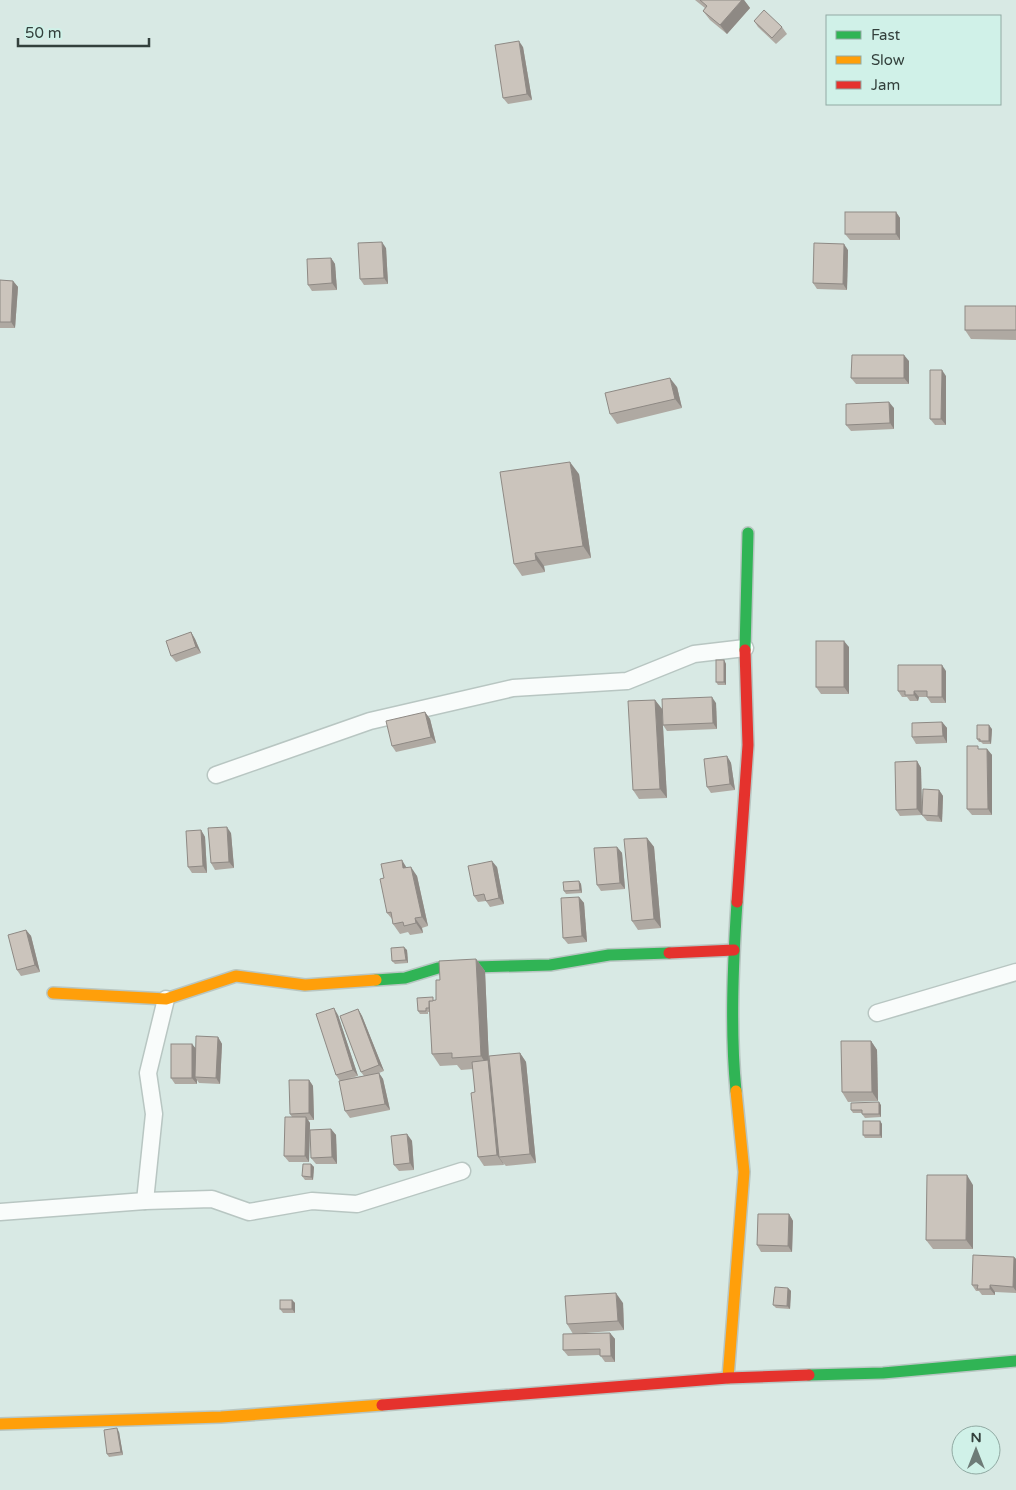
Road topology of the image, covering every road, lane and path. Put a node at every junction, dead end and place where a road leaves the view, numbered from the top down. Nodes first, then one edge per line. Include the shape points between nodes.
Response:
1 (748, 533) dead end
2 (745, 648) junction
3 (216, 774) dead end
4 (734, 950) junction
5 (1016, 972) edge
6 (53, 993) dead end
7 (166, 1000) junction
8 (877, 1013) dead end
9 (462, 1171) dead end
10 (145, 1201) junction
11 (0, 1212) edge
12 (1016, 1361) edge
13 (728, 1378) junction
14 (0, 1424) edge

1 - 2 street
2 - 3 street via 694,654 627,681 512,688 370,721
2 - 4 street via 748,745
4 - 7 street via 608,955 550,965 438,968 405,978 305,985 236,976
4 - 13 street via 734,1069 744,1172
5 - 8 street
6 - 7 street
7 - 10 street via 148,1073 154,1114
9 - 10 street via 357,1204 312,1201 249,1212 212,1199
10 - 11 street
12 - 13 street via 884,1373
13 - 14 street via 221,1417

